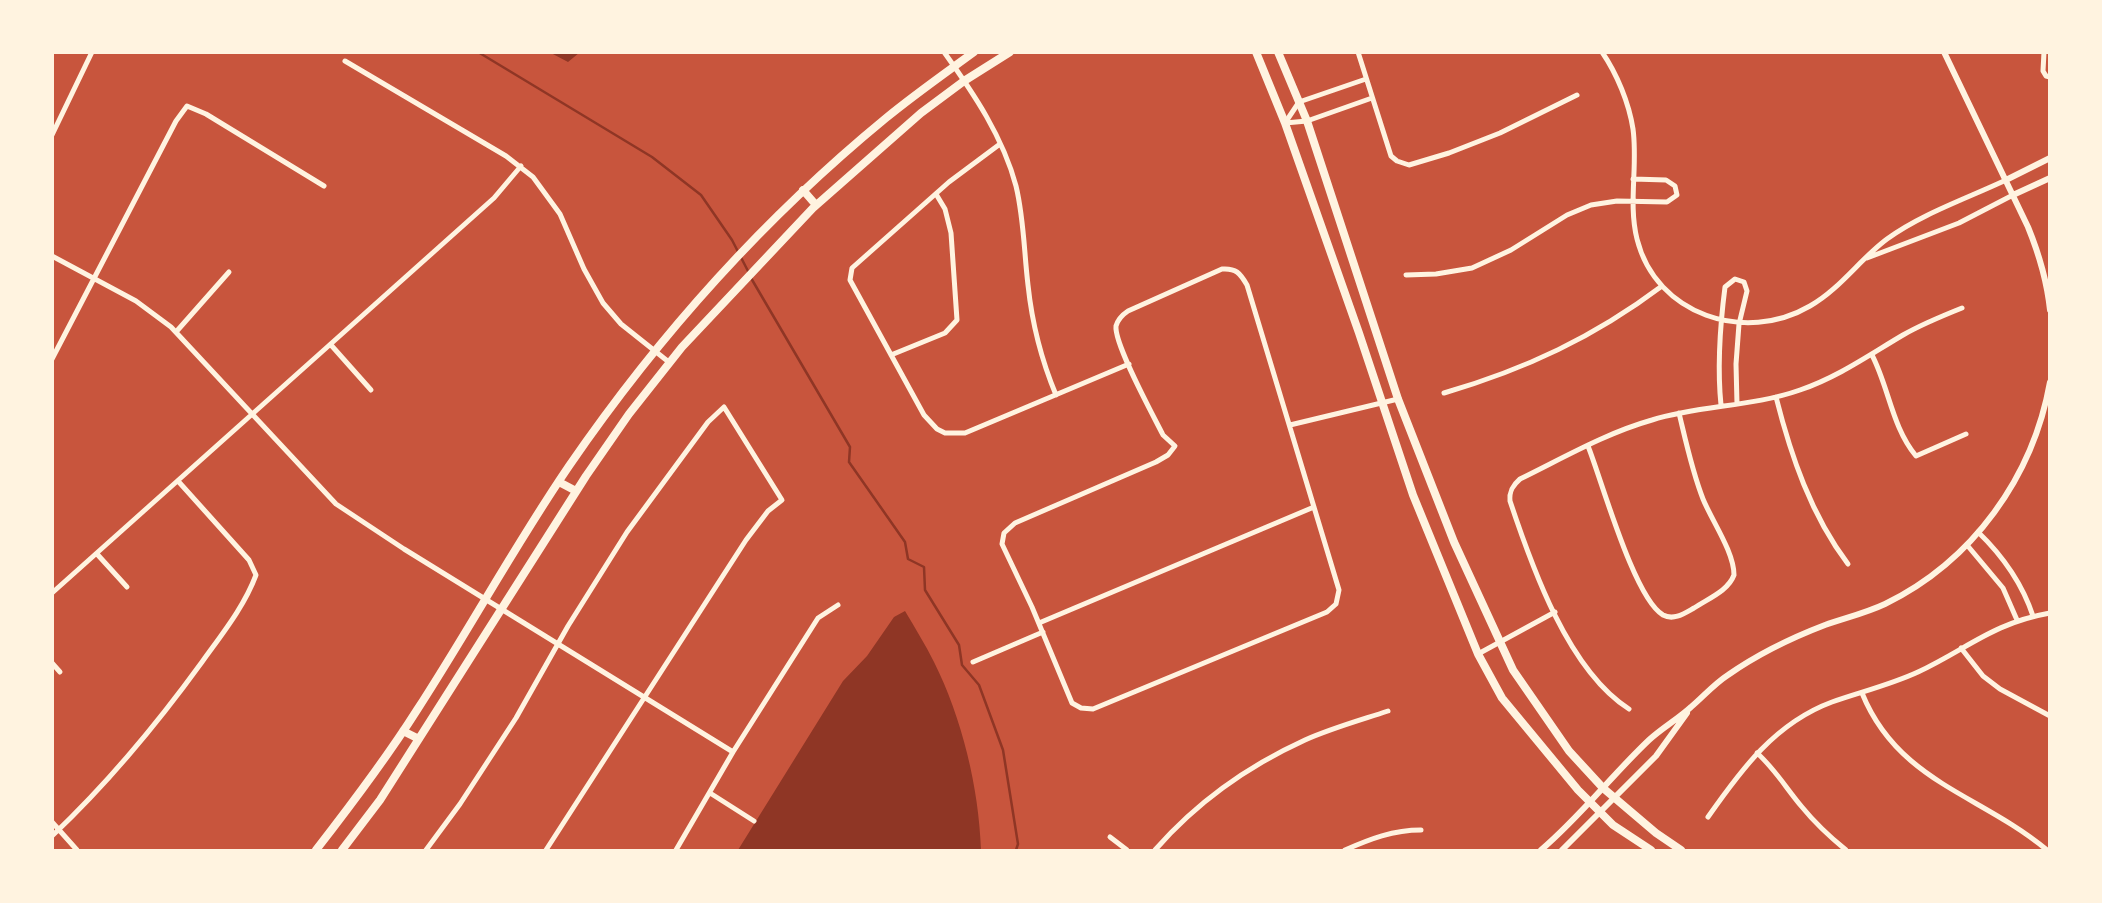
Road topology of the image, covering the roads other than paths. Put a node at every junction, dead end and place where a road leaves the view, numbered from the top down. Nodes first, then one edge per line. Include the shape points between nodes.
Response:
1 (92, 52) edge
2 (944, 52) edge
3 (974, 52) edge
4 (1010, 52) edge
5 (1256, 52) edge
6 (1278, 52) edge
7 (1358, 52) edge
8 (1602, 52) edge
9 (1944, 52) edge
10 (2044, 52) edge
11 (345, 61) dead end
12 (954, 66) junction
13 (2050, 77) edge
14 (1366, 79) junction
15 (964, 81) junction
16 (1578, 95) dead end
17 (1372, 98) junction
18 (1299, 102) junction
19 (1307, 121) junction
20 (1285, 123) junction
21 (52, 135) edge
22 (1000, 144) junction
23 (2050, 158) edge
24 (521, 166) junction
25 (2050, 178) edge
26 (1633, 179) junction
27 (2006, 180) junction
28 (324, 186) dead end
29 (803, 190) junction
30 (936, 194) junction
31 (2013, 194) junction
32 (1632, 202) junction
33 (816, 205) junction
34 (52, 256) edge
35 (1864, 259) junction
36 (229, 272) dead end
37 (1406, 275) dead end
38 (94, 278) junction
39 (1662, 286) junction
40 (1962, 308) dead end
41 (2050, 310) edge
42 (1722, 321) junction
43 (1739, 324) junction
44 (176, 332) junction
45 (331, 345) junction
46 (654, 351) junction
47 (891, 355) junction
48 (1872, 355) junction
49 (52, 359) edge
50 (670, 363) junction
51 (1129, 364) junction
52 (2050, 382) edge
53 (371, 390) dead end
54 (1444, 393) dead end
55 (1056, 395) junction
56 (1776, 397) junction
57 (1398, 399) junction
58 (1382, 403) junction
59 (1737, 404) junction
60 (1721, 405) junction
61 (1679, 413) junction
62 (252, 415) junction
63 (1290, 425) junction
64 (1966, 434) dead end
65 (1588, 446) junction
66 (178, 481) junction
67 (559, 482) junction
68 (576, 491) junction
69 (1314, 507) junction
70 (1978, 532) junction
71 (1967, 545) junction
72 (97, 554) junction
73 (1848, 564) dead end
74 (127, 587) dead end
75 (52, 593) edge
76 (486, 599) junction
77 (838, 605) dead end
78 (501, 608) junction
79 (1554, 612) junction
80 (2050, 613) edge
81 (2033, 616) junction
82 (2017, 620) junction
83 (1039, 623) junction
84 (1043, 632) junction
85 (1499, 642) junction
86 (558, 643) junction
87 (1961, 648) junction
88 (1478, 654) junction
89 (973, 662) dead end
90 (52, 664) edge
91 (60, 672) dead end
92 (1862, 693) junction
93 (644, 696) junction
94 (1629, 708) dead end
95 (1691, 708) junction
96 (1388, 711) dead end
97 (2050, 716) edge
98 (403, 731) junction
99 (419, 739) junction
100 (733, 752) junction
101 (1757, 753) junction
102 (1603, 788) junction
103 (710, 793) junction
104 (1615, 799) junction
105 (1590, 802) junction
106 (1601, 813) junction
107 (1708, 817) dead end
108 (754, 821) dead end
109 (52, 822) edge
110 (59, 830) junction
111 (1421, 830) dead end
112 (52, 836) edge
113 (1110, 837) dead end
114 (77, 850) edge
115 (316, 850) edge
116 (342, 850) edge
117 (426, 850) edge
118 (546, 850) edge
119 (676, 850) edge
120 (1127, 850) edge
121 (1154, 850) edge
122 (1345, 850) edge
123 (1541, 850) edge
124 (1562, 850) edge
125 (1651, 850) edge
126 (1681, 850) edge
127 (1846, 850) edge
128 (2047, 850) edge

1 - 21 street
2 - 12 street
3 - 12 main road
4 - 15 main road
5 - 20 main road
6 - 18 main road
7 - 14 street
8 - 26 street via 1619,82 1633,129
9 - 27 street
10 - 13 street via 2043,71
11 - 24 street
12 - 15 street
12 - 29 main road via 886,117
14 - 17 street
14 - 18 street
15 - 22 street
15 - 33 main road via 921,112
16 - 17 street via 1449,154 1408,165 1391,156
17 - 19 street
18 - 19 main road
18 - 20 street
19 - 20 street
19 - 57 main road
20 - 58 main road
22 - 30 street
22 - 55 street via 1016,187 1037,340
23 - 27 street
24 - 45 street via 494,198
24 - 46 street via 560,214 603,303 621,324
25 - 31 street
26 - 32 street
26 - 32 street via 1666,180 1677,190 1673,199 1667,202
27 - 31 street
27 - 35 street via 1909,225
28 - 38 street via 206,114 187,106 176,121
29 - 33 main road
29 - 46 main road via 728,265
30 - 47 street via 948,216 954,250 958,315 945,333
30 - 47 street via 856,263 850,274
31 - 35 street via 1959,223
31 - 41 street via 2039,255
32 - 37 street via 1605,202 1578,210 1511,250 1472,268
32 - 39 street via 1637,240
33 - 50 main road
34 - 38 street
35 - 43 street via 1832,290 1794,315 1774,321
36 - 44 street
38 - 44 street via 136,301
38 - 49 street
39 - 42 street via 1694,311
39 - 54 street via 1619,317 1572,344 1528,365
40 - 48 street via 1905,334
42 - 43 street
42 - 43 street via 1725,287 1731,280 1740,280 1747,291
42 - 60 street
43 - 59 street
44 - 62 street
45 - 53 street
45 - 62 street
46 - 50 street
46 - 67 main road
47 - 55 street via 924,415 945,433 955,435 975,430
48 - 56 street via 1823,382
48 - 64 street via 1904,442 1916,456
50 - 68 main road via 629,414
51 - 55 street
51 - 63 street via 1116,332 1119,319 1128,311 1222,269 1231,269 1241,274 1247,285
51 - 83 street via 1163,435 1175,446 1164,458 1015,523 1004,533 1004,549
52 - 70 street via 2040,426 2027,457 2000,504
56 - 59 street
56 - 73 street via 1786,438 1802,480 1831,540
57 - 58 street
57 - 85 main road via 1454,542
58 - 63 street
58 - 88 main road via 1413,495
59 - 60 street
60 - 61 street
61 - 65 street via 1631,427
61 - 65 street via 1694,476 1734,566 1731,582 1725,588 1681,616 1672,618 1658,611 1634,571
62 - 66 street
62 - 76 street via 336,504
63 - 69 street
65 - 79 street via 1520,478 1512,489 1510,501
66 - 72 street
66 - 110 street via 256,575 248,596 180,692 109,778
67 - 68 main road
67 - 76 main road
68 - 78 main road
69 - 83 street
69 - 84 street via 1339,590 1336,604 1327,612 1093,709 1072,703
70 - 71 street
70 - 81 street via 2017,578
71 - 82 street via 2002,588
71 - 95 street via 1928,578 1891,601 1760,654 1726,676
72 - 74 street
72 - 75 street
76 - 78 street
76 - 98 main road
77 - 100 street via 818,618
78 - 86 street
78 - 99 main road
79 - 85 street
79 - 94 street via 1602,688
80 - 81 street
81 - 82 street
82 - 87 street
83 - 84 street
84 - 89 street
85 - 88 street
85 - 102 main road via 1538,709 1569,751
86 - 93 street
86 - 93 street via 626,532 708,422 724,408 782,500 768,511 746,540
86 - 117 street via 516,718
87 - 92 street via 1919,671
87 - 97 street via 1983,676
88 - 105 main road via 1502,698
90 - 91 street
92 - 101 street via 1806,714
92 - 128 street via 1890,743 1907,759
93 - 100 street
93 - 118 street
95 - 102 street via 1650,740
95 - 104 street via 1661,749
96 - 121 street via 1307,739 1268,758 1207,800
98 - 99 main road
98 - 115 main road
99 - 116 main road via 380,800
100 - 103 street
101 - 107 street
101 - 127 street via 1825,833
102 - 104 main road
102 - 105 street
103 - 108 street
103 - 119 street
104 - 106 street
104 - 126 main road
105 - 106 main road
105 - 123 street
106 - 124 street
106 - 125 main road via 1613,825
109 - 110 street
110 - 112 street
110 - 114 street
111 - 122 street via 1392,833
113 - 120 street

